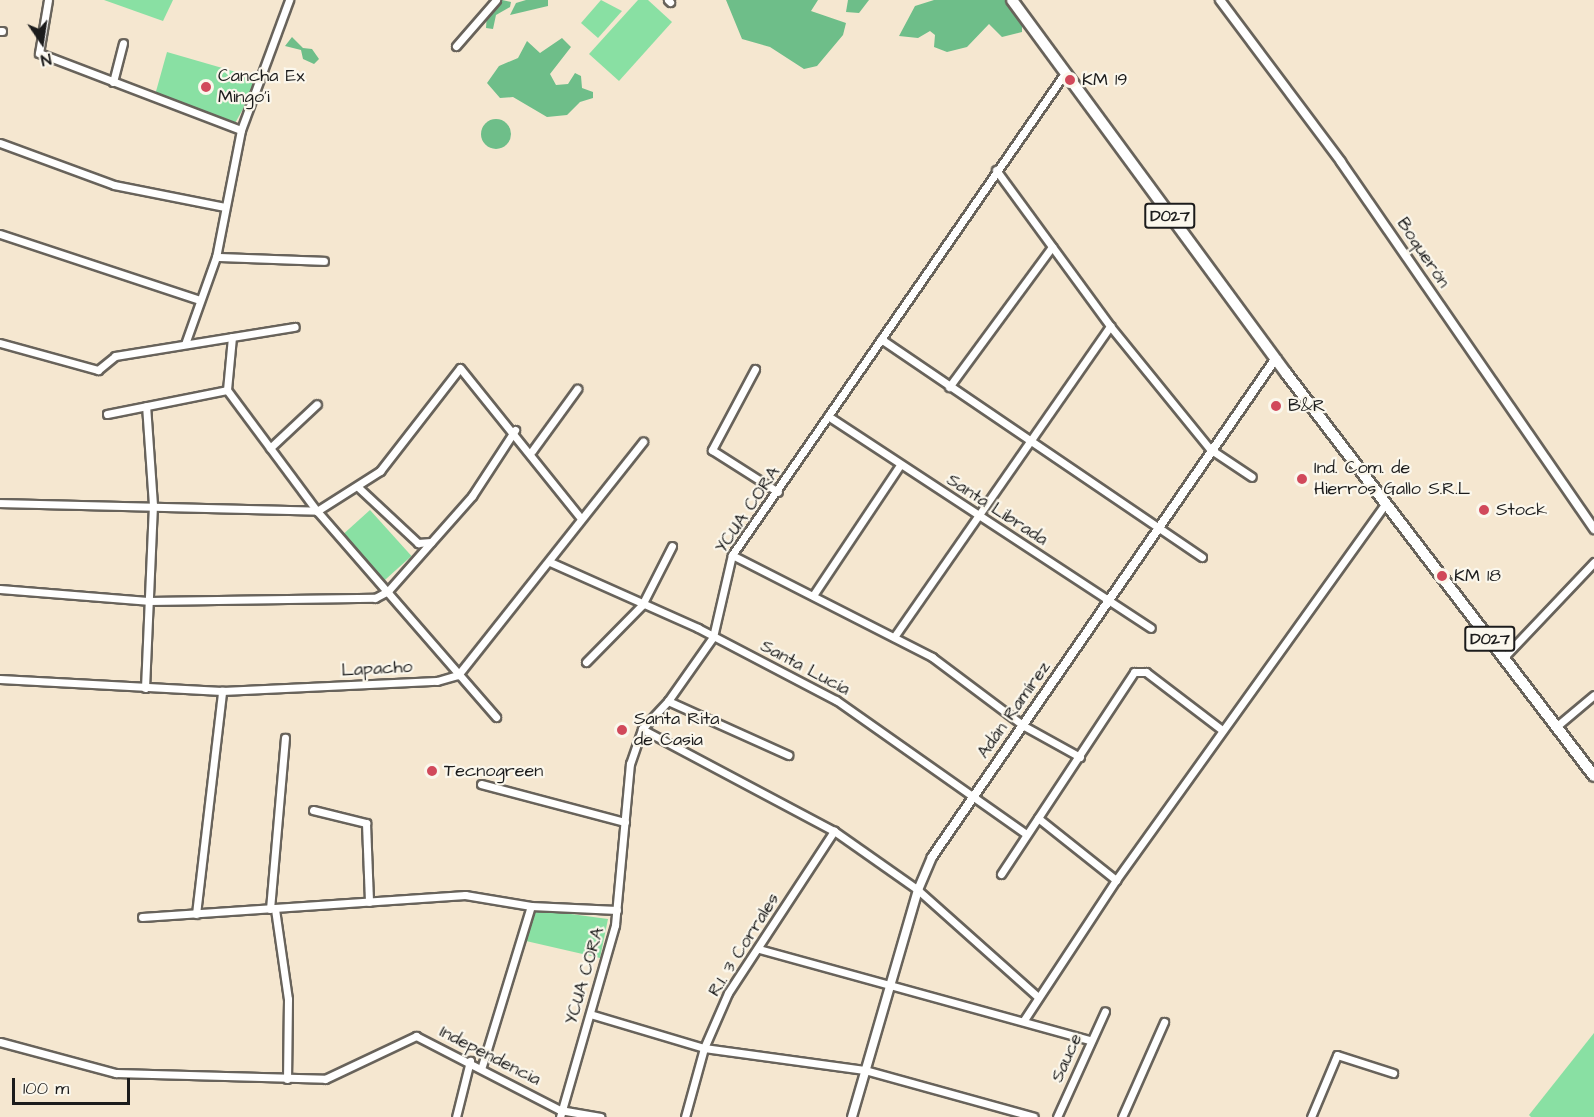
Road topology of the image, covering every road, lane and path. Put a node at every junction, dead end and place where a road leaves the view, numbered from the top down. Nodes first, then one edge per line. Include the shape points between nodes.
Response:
1 (48, 0) edge
2 (289, 0) edge
3 (496, 0) edge
4 (1012, 0) edge
5 (1220, 0) edge
6 (123, 43) dead end
7 (456, 46) dead end
8 (1065, 73) junction
9 (113, 81) junction
10 (241, 130) junction
11 (0, 143) edge
12 (996, 170) junction
13 (225, 207) junction
14 (0, 234) edge
15 (1052, 247) junction
16 (216, 257) junction
17 (324, 261) dead end
18 (199, 300) junction
19 (1110, 326) junction
20 (295, 327) dead end
21 (232, 337) junction
22 (881, 339) junction
23 (0, 343) edge
24 (185, 344) junction
25 (1276, 358) junction
26 (755, 369) dead end
27 (949, 387) junction
28 (577, 389) dead end
29 (227, 390) junction
30 (317, 404) dead end
31 (146, 406) junction
32 (106, 414) dead end
33 (828, 416) junction
34 (515, 430) junction
35 (643, 442) dead end
36 (1032, 444) junction
37 (270, 448) junction
38 (1210, 449) junction
39 (532, 451) junction
40 (900, 465) junction
41 (1252, 477) dead end
42 (359, 488) junction
43 (778, 492) junction
44 (0, 502) edge
45 (1385, 504) junction
46 (153, 505) junction
47 (317, 511) junction
48 (979, 515) junction
49 (580, 517) junction
50 (1594, 529) edge
51 (1158, 532) junction
52 (431, 543) junction
53 (672, 546) dead end
54 (732, 555) junction
55 (1202, 557) dead end
56 (550, 562) junction
57 (1594, 562) edge
58 (0, 589) edge
59 (388, 591) junction
60 (814, 594) junction
61 (148, 601) junction
62 (1110, 602) junction
63 (642, 605) junction
64 (1151, 628) dead end
65 (713, 637) junction
66 (894, 637) junction
67 (1504, 657) junction
68 (586, 662) dead end
69 (458, 675) junction
70 (0, 679) edge
71 (145, 688) junction
72 (222, 691) junction
73 (1594, 695) edge
74 (668, 701) junction
75 (496, 717) dead end
76 (1024, 726) junction
77 (1557, 726) junction
78 (642, 729) junction
79 (1222, 730) junction
80 (285, 738) dead end
81 (788, 755) dead end
82 (1080, 757) junction
83 (1594, 776) edge
84 (481, 784) dead end
85 (972, 799) junction
86 (313, 810) dead end
87 (1038, 818) junction
88 (625, 822) junction
89 (834, 831) junction
90 (1026, 834) junction
91 (1001, 874) dead end
92 (1116, 880) junction
93 (918, 890) junction
94 (369, 902) junction
95 (531, 906) junction
96 (272, 909) junction
97 (617, 910) junction
98 (196, 914) junction
99 (142, 917) dead end
100 (759, 949) junction
101 (891, 984) junction
102 (1037, 996) junction
103 (1105, 1011) dead end
104 (590, 1014) junction
105 (1024, 1020) junction
106 (1164, 1022) dead end
107 (1090, 1040) junction
108 (0, 1042) edge
109 (704, 1047) junction
110 (470, 1061) junction
111 (482, 1066) junction
112 (865, 1070) junction
113 (1393, 1073) dead end
114 (287, 1079) junction
115 (560, 1114) edge
116 (456, 1117) edge
117 (600, 1117) edge
118 (685, 1117) edge
119 (852, 1117) edge
120 (1035, 1117) edge
121 (1057, 1117) edge
122 (1122, 1117) edge
123 (1311, 1117) edge

1 - 9 street via 39,53
2 - 10 street
3 - 7 street
4 - 8 main road, D027
5 - 50 street, Boquerón via 1341,162
6 - 9 street
8 - 12 street, YCUA CORA
8 - 25 main road, D027
9 - 10 street
10 - 13 street
11 - 13 street via 114,185
12 - 15 street
12 - 22 street, YCUA CORA
13 - 16 street
14 - 18 street
15 - 19 street
15 - 27 street
16 - 17 street
16 - 18 street
18 - 24 street
19 - 36 street
19 - 38 street
20 - 21 street
21 - 24 street
21 - 29 street
22 - 27 street
22 - 33 street, YCUA CORA
23 - 24 street via 98,370 115,356
25 - 38 street, Adán Ramírez
25 - 45 main road, D027
26 - 43 street via 712,450
27 - 36 street
28 - 39 street
29 - 31 street
29 - 37 street
30 - 37 street
31 - 32 street
31 - 46 street
33 - 40 street, Santa Librada
33 - 43 street, YCUA CORA
34 - 39 street
34 - 42 street via 469,375 456,369 380,471
34 - 52 street via 472,496
35 - 49 street
36 - 48 street
36 - 51 street
37 - 47 street
38 - 41 street
38 - 51 street, Adán Ramírez
39 - 49 street
40 - 48 street, Santa Librada
40 - 60 street
42 - 47 street
42 - 52 street via 418,543
43 - 54 street, YCUA CORA
44 - 46 street
45 - 67 main road, D027
45 - 79 street
46 - 47 street
46 - 61 street
47 - 59 street
48 - 62 street, Santa Librada
48 - 66 street
49 - 56 street
51 - 55 street
51 - 62 street, Adán Ramírez
52 - 59 street
53 - 63 street
54 - 60 street
54 - 65 street, YCUA CORA
56 - 63 street, Santa Lucía
56 - 69 street
57 - 67 street
58 - 61 street
59 - 61 street via 361,599
59 - 69 street
60 - 66 street
61 - 71 street
62 - 64 street, Santa Librada
62 - 76 street, Adán Ramírez
63 - 65 street, Santa Lucía
63 - 68 street
65 - 74 street, YCUA CORA
65 - 85 street, Santa Lucía via 857,712
66 - 76 street via 932,657
67 - 77 main road, D027
69 - 72 street, Lapacho via 437,681
69 - 75 street
70 - 71 street, Lapacho
71 - 72 street, Lapacho
72 - 98 street
73 - 77 street
74 - 78 street, YCUA CORA
74 - 81 street
76 - 82 street
76 - 85 street, Adán Ramírez
77 - 83 main road, D027
78 - 88 street, YCUA CORA via 633,750
78 - 89 street
79 - 82 street via 1141,670 1134,672
79 - 92 street
80 - 96 street
82 - 87 street
84 - 88 street
85 - 90 street, Santa Lucía
85 - 93 street, Adán Ramírez
86 - 94 street via 366,823
87 - 90 street
87 - 92 street
88 - 97 street, YCUA CORA
89 - 93 street
89 - 100 street, R.I. 3 Corrales
90 - 91 street
92 - 102 street
93 - 101 street, Adán Ramírez
93 - 102 street
94 - 95 street via 465,895
94 - 96 street
95 - 97 street
95 - 111 street
96 - 98 street
96 - 114 street via 288,999
97 - 104 street, YCUA CORA
98 - 99 street
100 - 101 street
100 - 109 street, R.I. 3 Corrales via 728,993
101 - 105 street
101 - 112 street, Adán Ramírez
102 - 105 street
103 - 107 street, Sauce
104 - 109 street
104 - 115 street, YCUA CORA
105 - 107 street
106 - 122 street
107 - 121 street, Sauce
108 - 114 street, Independencia via 116,1073
109 - 112 street
109 - 118 street, R.I. 3 Corrales
110 - 111 street, Independencia
110 - 114 street, Independencia via 408,1036 334,1078
110 - 116 street
111 - 115 street, Independencia
112 - 119 street, Adán Ramírez
112 - 120 street
113 - 123 street via 1337,1055
115 - 117 street, Independencia

